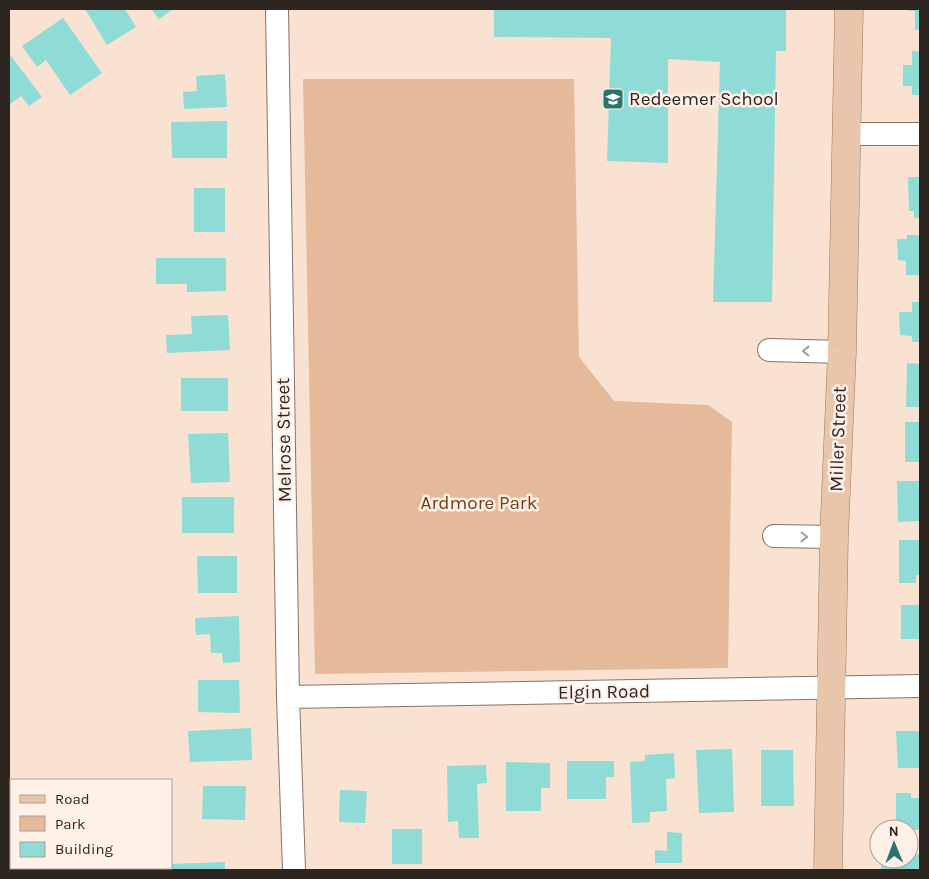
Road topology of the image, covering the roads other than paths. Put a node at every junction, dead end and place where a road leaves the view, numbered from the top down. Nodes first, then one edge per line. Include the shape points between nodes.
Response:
1 (277, 9) edge
2 (849, 9) edge
3 (846, 134) junction
4 (920, 134) edge
5 (769, 350) dead end
6 (842, 352) junction
7 (774, 536) dead end
8 (834, 537) junction
9 (920, 686) edge
10 (832, 689) junction
11 (288, 697) junction
12 (294, 870) edge
13 (828, 870) edge

1 - 11 street, Melrose Street
2 - 3 main road, Miller Street
3 - 4 street
3 - 6 main road, Miller Street
6 -> 5 street
6 - 8 main road, Miller Street
7 -> 8 street
8 - 10 main road, Miller Street
9 - 10 street, Elgin Road
10 - 11 street, Elgin Road
10 - 13 main road, Miller Street
11 - 12 street, Melrose Street

